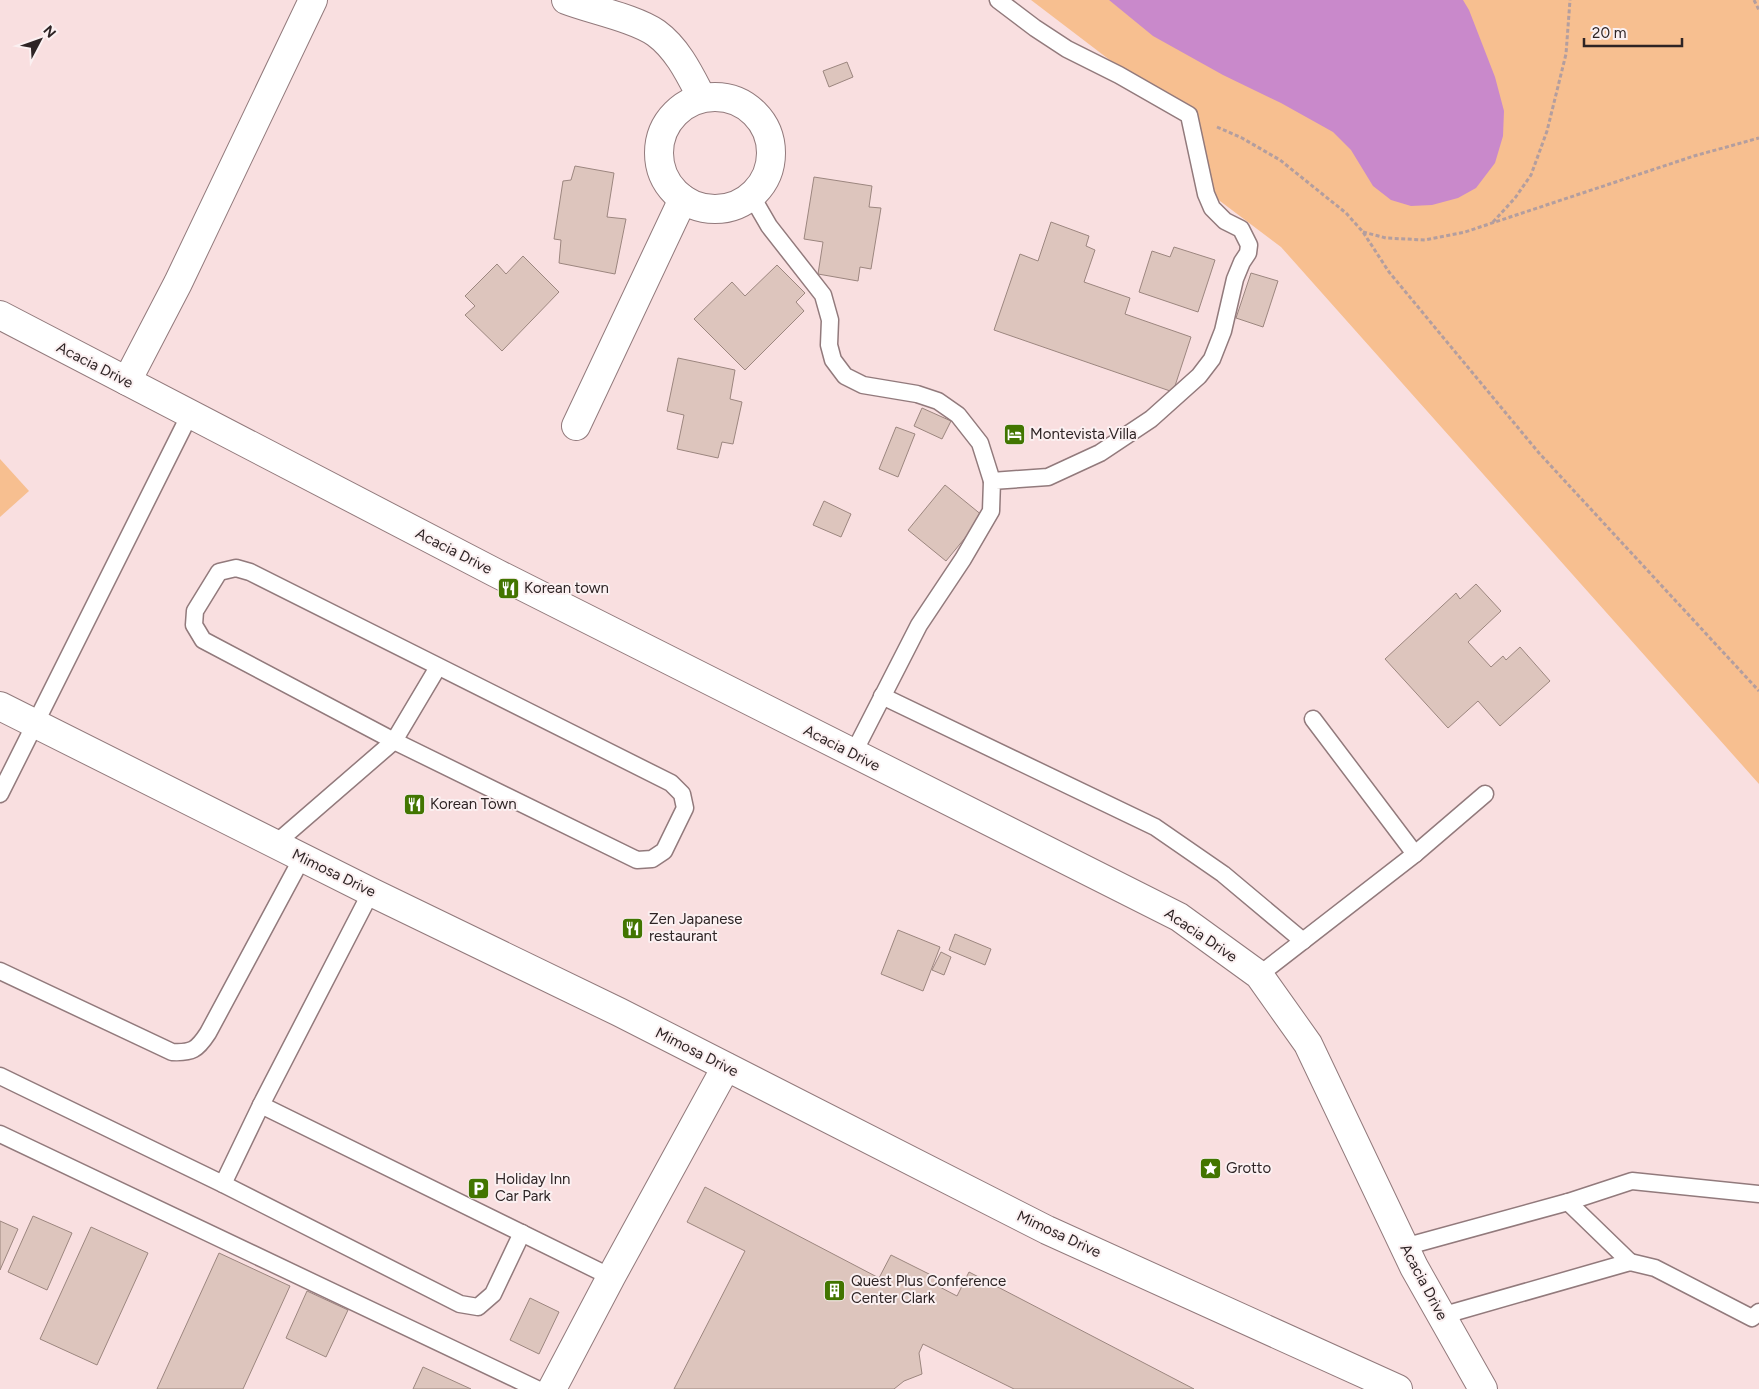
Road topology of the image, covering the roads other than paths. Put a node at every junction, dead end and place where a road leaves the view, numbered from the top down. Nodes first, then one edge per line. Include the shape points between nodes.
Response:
1 (313, 0) edge
2 (566, 0) edge
3 (998, 0) edge
4 (702, 98) junction
5 (751, 196) junction
6 (682, 199) junction
7 (0, 315) edge
8 (127, 381) junction
9 (190, 414) junction
10 (576, 426) dead end
11 (992, 481) junction
12 (438, 667) junction
13 (882, 696) junction
14 (0, 706) edge
15 (1313, 719) dead end
16 (34, 723) junction
17 (394, 741) junction
18 (853, 754) junction
19 (0, 794) edge
20 (1485, 794) dead end
21 (275, 844) junction
22 (1415, 854) junction
23 (302, 858) junction
24 (371, 892) junction
25 (1303, 941) junction
26 (0, 971) edge
27 (1259, 975) junction
28 (726, 1067) junction
29 (0, 1076) edge
30 (261, 1105) junction
31 (0, 1134) edge
32 (223, 1184) junction
33 (1759, 1194) edge
34 (1568, 1202) junction
35 (522, 1233) junction
36 (1404, 1247) junction
37 (1630, 1262) junction
38 (611, 1277) junction
39 (1441, 1316) junction
40 (1757, 1318) edge
41 (537, 1389) edge
42 (552, 1389) edge
43 (1398, 1389) edge
44 (1483, 1389) edge

1 - 8 street via 178,284
2 - 4 street via 655,33 684,64
3 - 11 lane via 1067,50 1189,115 1212,208 1241,229 1250,245 1235,279 1223,331 1212,359 1199,376 1152,419 1100,453 1048,477
4 - 5 street via 721,97 739,102 754,113 765,128 770,164 764,181
4 - 6 street via 685,105 671,117 662,132 661,169 669,186
5 - 6 street via 736,205 718,209 699,207
5 - 11 lane via 769,226 823,295 830,320 829,345 845,376 863,385 938,401 958,415 980,442
6 - 10 street
7 - 8 street, Acacia Drive
8 - 9 street, Acacia Drive
9 - 16 lane
9 - 18 street, Acacia Drive
11 - 13 lane via 990,511 919,625
12 - 17 lane
12 - 17 lane via 250,572 236,568 219,572 195,611 194,624 203,640
12 - 17 lane via 671,783 682,794 685,808 664,851 652,859 637,860
13 - 18 lane
13 - 25 lane via 1155,828 1223,874
14 - 16 street, Mimosa Drive
15 - 22 lane
16 - 19 lane
16 - 21 street, Mimosa Drive
17 - 21 lane
18 - 27 street, Acacia Drive via 1179,918
20 - 22 lane
21 - 23 street, Mimosa Drive
22 - 25 lane
23 - 24 street, Mimosa Drive
23 - 26 lane via 208,1033 200,1045 187,1053 172,1052
24 - 28 street, Mimosa Drive
24 - 30 lane
25 - 27 lane
27 - 36 street, Acacia Drive via 1308,1044
28 - 38 street
28 - 43 street, Mimosa Drive via 1047,1230
29 - 32 lane
30 - 32 lane
30 - 35 lane
31 - 41 lane
32 - 35 lane via 460,1304 478,1307 493,1294
33 - 34 lane via 1632,1181
34 - 36 lane
34 - 37 lane
35 - 38 lane
36 - 39 street, Acacia Drive
37 - 39 lane
37 - 40 lane via 1655,1268
38 - 42 street
39 - 44 street, Acacia Drive

